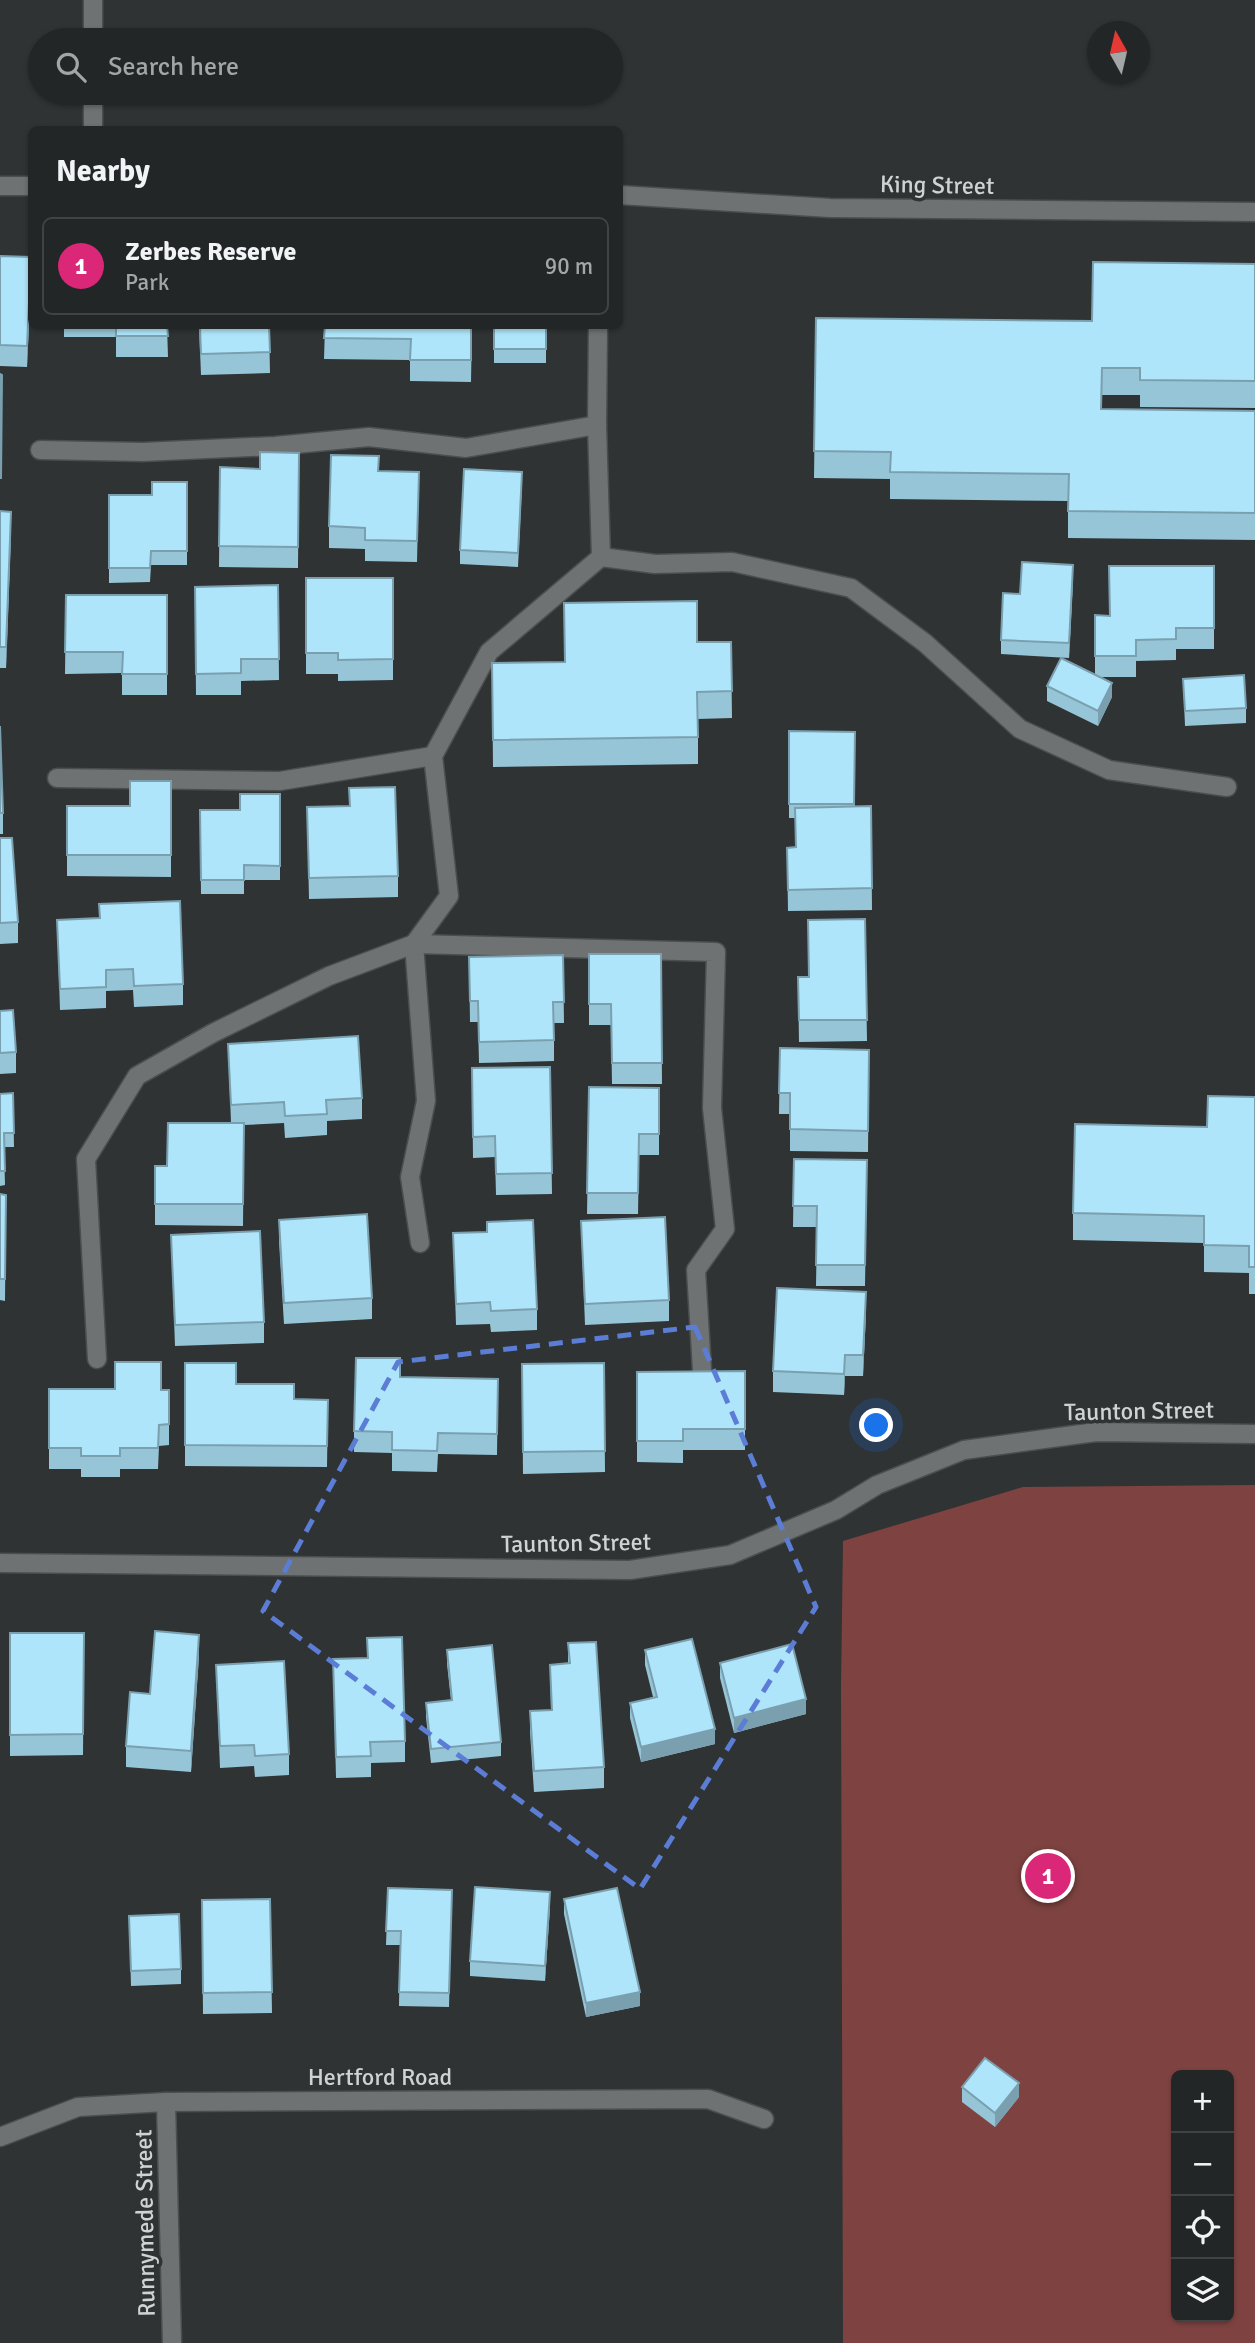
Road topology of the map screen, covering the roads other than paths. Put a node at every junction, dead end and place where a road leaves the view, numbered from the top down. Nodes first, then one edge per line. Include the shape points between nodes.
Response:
1 (93, 0) edge
2 (93, 28) edge
3 (93, 105) edge
4 (93, 126) edge
5 (0, 186) edge
6 (28, 186) edge
7 (623, 195) edge
8 (1255, 212) edge
9 (598, 329) edge
10 (597, 425) junction
11 (40, 450) dead end
12 (601, 557) junction
13 (433, 756) junction
14 (57, 778) dead end
15 (1227, 787) dead end
16 (414, 944) junction
17 (420, 1243) dead end
18 (97, 1359) dead end
19 (702, 1370) edge
20 (1255, 1434) edge
21 (0, 1563) edge
22 (166, 2102) junction
23 (764, 2119) dead end
24 (0, 2137) edge
25 (172, 2343) edge

1 - 2 street
3 - 4 street
5 - 6 street
7 - 8 street, King Street via 830,208
9 - 10 street
10 - 11 street via 466,448 369,437 143,452
10 - 12 street
12 - 13 street via 489,652
12 - 15 street via 655,564 732,562 851,588 925,643 1020,729 1109,770
13 - 14 street via 280,781
13 - 16 street via 449,896
16 - 17 street via 426,1101 410,1177
16 - 18 street via 328,976 213,1032 137,1076 86,1159
16 - 19 street via 716,951 712,1108 725,1229 696,1270
20 - 21 street, Taunton Street via 1096,1432 964,1450 877,1485 836,1510 730,1555 631,1570
22 - 23 street, Hertford Road via 708,2099
22 - 24 street, Hertford Road via 78,2107
22 - 25 street, Runnymede Street

